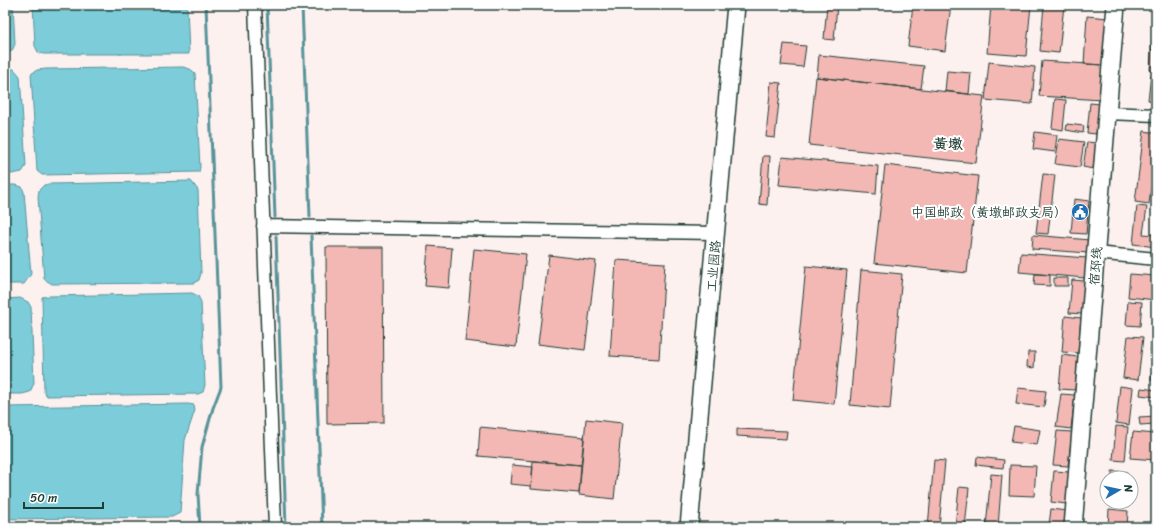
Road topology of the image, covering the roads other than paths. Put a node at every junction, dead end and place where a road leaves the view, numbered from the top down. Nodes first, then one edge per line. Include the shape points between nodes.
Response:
1 (255, 5) edge
2 (736, 5) edge
3 (1116, 5) edge
4 (1107, 113) junction
5 (1156, 115) edge
6 (263, 226) junction
7 (716, 233) junction
8 (1096, 253) junction
9 (1156, 259) edge
10 (275, 527) edge
11 (689, 527) edge
12 (1073, 527) edge

1 - 6 street
2 - 7 street, 工业园路
3 - 4 street, 宿邳线
4 - 5 street
4 - 8 street, 宿邳线
6 - 7 street
6 - 10 street
7 - 11 street, 工业园路
8 - 9 street
8 - 12 street, 宿邳线

